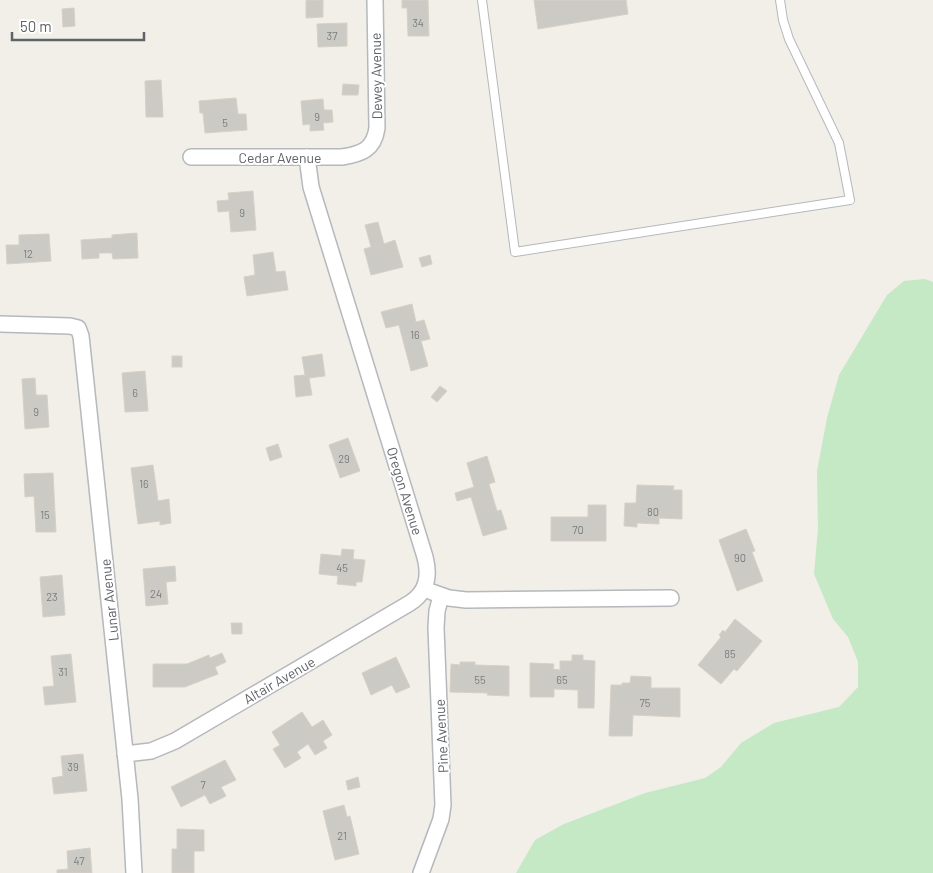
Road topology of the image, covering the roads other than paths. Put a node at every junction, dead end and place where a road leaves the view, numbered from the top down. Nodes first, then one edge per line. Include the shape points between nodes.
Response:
1 (375, 0) edge
2 (482, 0) edge
3 (780, 0) edge
4 (367, 149) joint
5 (190, 157) dead end
6 (307, 157) junction
7 (0, 324) edge
8 (425, 588) junction
9 (441, 596) junction
10 (671, 598) dead end
11 (125, 754) junction
12 (134, 873) edge
13 (421, 873) edge

1 - 4 street, Dewey Avenue via 376,128 373,143
2 - 3 lane via 515,252 850,200 839,143 789,38
4 - 6 street, Cedar Avenue via 342,157
5 - 6 street, Cedar Avenue
6 - 8 street, Oregon Avenue via 311,186 425,557 428,571
7 - 11 street, Lunar Avenue via 70,326 78,328 81,336
8 - 9 street
8 - 11 street, Altair Avenue via 410,603 175,741 150,751
9 - 10 street via 466,600
9 - 13 street, Pine Avenue via 436,628 442,819
11 - 12 street, Lunar Avenue

